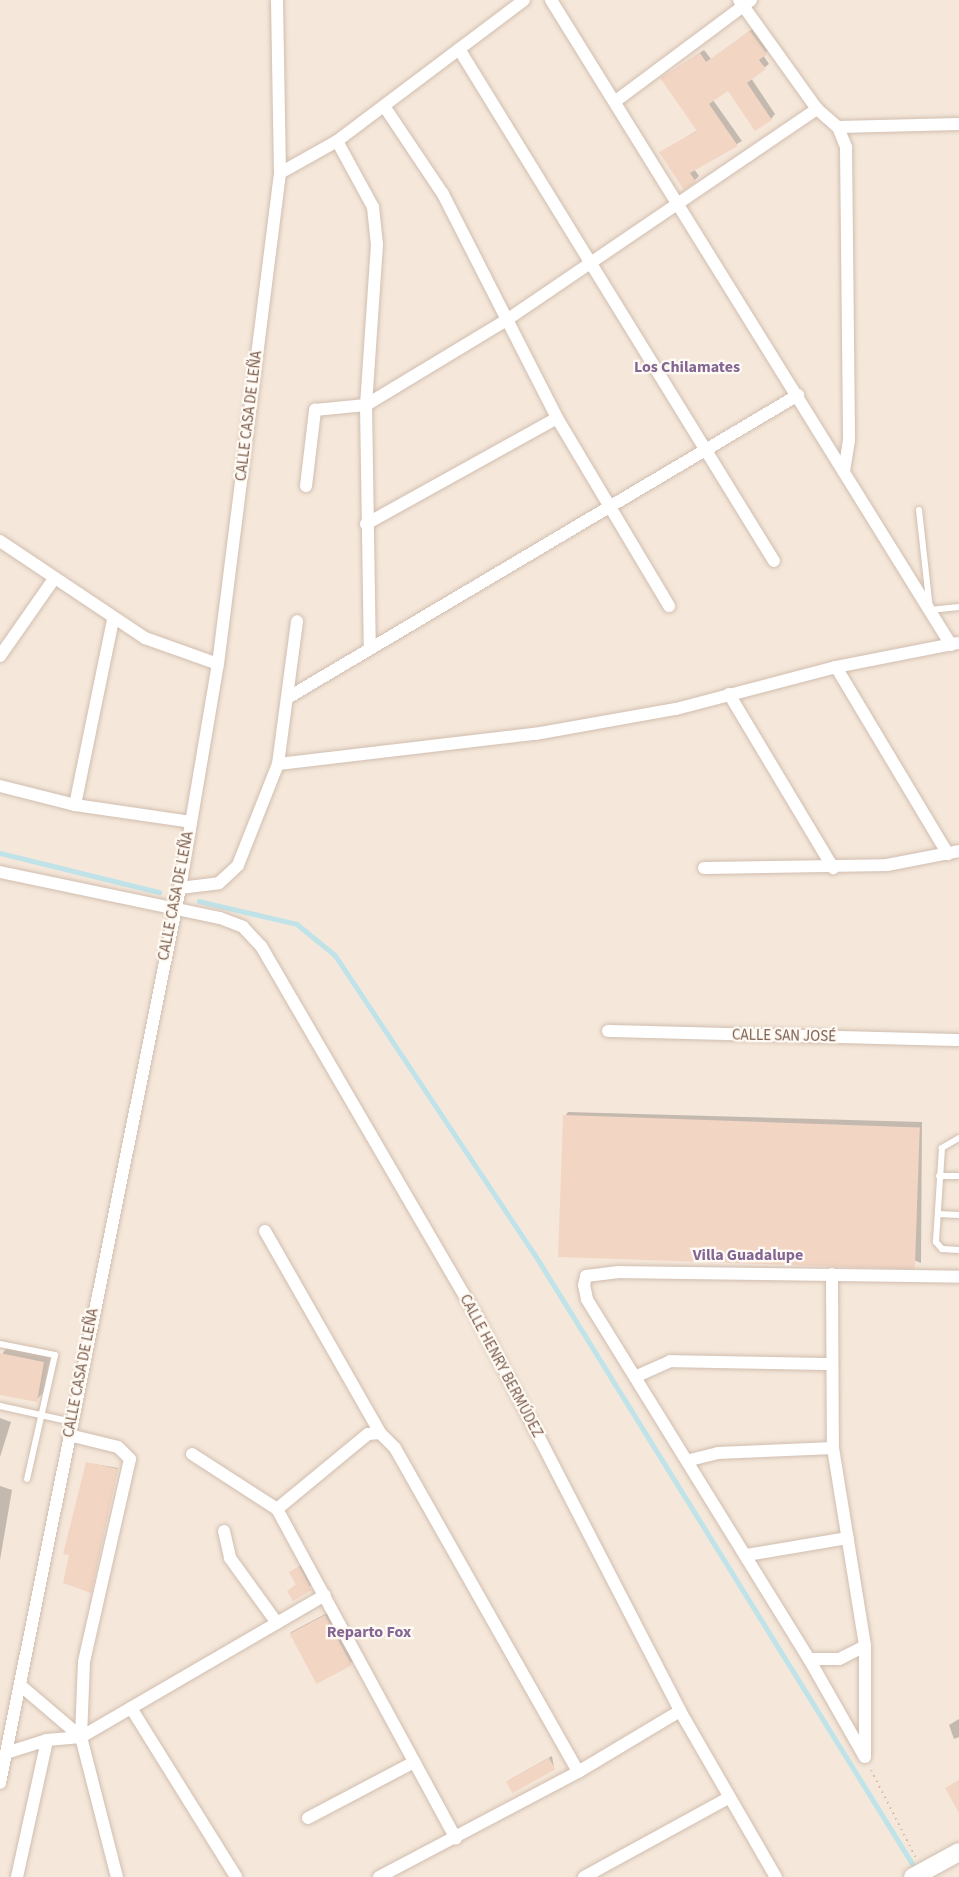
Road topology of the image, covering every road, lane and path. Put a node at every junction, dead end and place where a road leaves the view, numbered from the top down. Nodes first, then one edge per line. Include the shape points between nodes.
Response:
1 (277, 0) edge
2 (524, 0) edge
3 (551, 0) edge
4 (744, 2) edge
5 (459, 49) junction
6 (617, 100) junction
7 (384, 106) junction
8 (817, 109) junction
9 (959, 124) edge
10 (838, 127) junction
11 (337, 141) junction
12 (279, 173) junction
13 (680, 203) junction
14 (592, 262) junction
15 (508, 319) junction
16 (798, 395) junction
17 (366, 405) junction
18 (557, 418) junction
19 (704, 452) junction
20 (844, 470) junction
21 (306, 486) dead end
22 (608, 508) junction
23 (919, 510) dead end
24 (366, 524) junction
25 (0, 541) edge
26 (774, 561) dead end
27 (54, 579) junction
28 (669, 606) dead end
29 (959, 608) edge
30 (930, 610) junction
31 (113, 620) junction
32 (297, 621) dead end
33 (955, 644) edge
34 (370, 649) junction
35 (0, 656) edge
36 (218, 664) junction
37 (836, 667) junction
38 (729, 694) junction
39 (289, 697) junction
40 (278, 764) junction
41 (0, 786) edge
42 (75, 805) junction
43 (191, 822) junction
44 (953, 852) edge
45 (704, 867) dead end
46 (833, 868) junction
47 (0, 872) edge
48 (180, 888) junction
49 (174, 910) junction
50 (608, 1031) dead end
51 (959, 1040) edge
52 (959, 1138) edge
53 (939, 1176) junction
54 (959, 1176) edge
55 (938, 1214) junction
56 (959, 1215) edge
57 (265, 1231) dead end
58 (959, 1250) edge
59 (832, 1275) junction
60 (959, 1277) edge
61 (0, 1344) edge
62 (832, 1365) junction
63 (637, 1376) junction
64 (0, 1406) edge
65 (42, 1415) junction
66 (70, 1428) junction
67 (380, 1433) junction
68 (832, 1448) junction
69 (192, 1455) dead end
70 (690, 1460) junction
71 (27, 1479) dead end
72 (277, 1509) junction
73 (224, 1531) dead end
74 (848, 1538) junction
75 (747, 1555) junction
76 (325, 1595) junction
77 (277, 1623) junction
78 (866, 1646) junction
79 (809, 1659) junction
80 (20, 1685) junction
81 (131, 1707) junction
82 (680, 1711) junction
83 (81, 1737) junction
84 (47, 1740) junction
85 (6, 1753) junction
86 (865, 1757) junction
87 (414, 1762) junction
88 (578, 1772) junction
89 (0, 1783) edge
90 (730, 1797) junction
91 (308, 1818) dead end
92 (456, 1838) junction
93 (959, 1852) edge
94 (918, 1874) edge
95 (17, 1877) edge
96 (117, 1877) edge
97 (236, 1877) edge
98 (379, 1877) edge
99 (584, 1877) edge
100 (776, 1877) edge

1 - 12 street, CALLE CASA DE LEÑA
2 - 5 street
3 - 6 street
4 - 6 street
4 - 8 street
5 - 7 street
5 - 14 street
6 - 13 street
7 - 11 street
7 - 15 street via 443,194
8 - 10 street
8 - 13 street
9 - 10 street
10 - 20 street via 846,147 849,440
11 - 12 street
11 - 17 street via 373,207 377,244
12 - 36 street, CALLE CASA DE LEÑA
13 - 14 street
13 - 16 street
14 - 15 street
14 - 19 street
15 - 17 street
15 - 18 street
16 - 19 street
16 - 20 street
17 - 21 street via 315,410
17 - 24 street
18 - 22 street
18 - 24 street
19 - 22 street
19 - 26 street
20 - 30 street
22 - 28 street
22 - 34 street
23 - 30 lane
24 - 34 street
25 - 27 street
27 - 31 street
27 - 35 street
29 - 30 lane
30 - 33 street
31 - 36 street via 145,638
31 - 42 street
32 - 39 street
33 - 37 street
34 - 39 street
36 - 43 street, CALLE CASA DE LEÑA
37 - 38 street
37 - 44 street
38 - 40 street via 535,734
38 - 46 street
39 - 40 street
40 - 48 street via 238,865 219,883
41 - 42 street
42 - 43 street
43 - 48 street, CALLE CASA DE LEÑA
44 - 46 street
45 - 46 street
47 - 49 street, CALLE HENRY BERMÚDEZ
48 - 49 street, CALLE CASA DE LEÑA
49 - 66 street, CALLE CASA DE LEÑA
49 - 82 street, CALLE HENRY BERMÚDEZ via 243,927 261,946 480,1323
50 - 51 street, CALLE SAN JOSÉ
52 - 53 lane via 942,1148
53 - 54 lane
53 - 55 lane
55 - 56 lane
55 - 58 lane via 938,1246
57 - 67 street
59 - 60 street
59 - 62 street
59 - 63 street via 586,1276 587,1299
61 - 65 lane via 55,1356
62 - 63 street via 670,1361
62 - 68 street
63 - 70 street
64 - 65 lane
65 - 66 lane
65 - 71 lane
66 - 80 street, CALLE CASA DE LEÑA
66 - 83 street via 118,1447 130,1459 84,1662
67 - 72 street via 368,1434
67 - 88 street via 395,1448
68 - 70 street via 718,1453
68 - 74 street
69 - 72 street
70 - 75 street
72 - 76 street
73 - 77 street via 230,1558
74 - 75 street
74 - 78 street
75 - 79 street
76 - 77 street
76 - 87 street
77 - 81 street
78 - 79 street via 839,1659
78 - 86 street
79 - 86 street
80 - 83 street
80 - 85 street, CALLE CASA DE LEÑA
81 - 83 street
81 - 97 street
82 - 88 street
82 - 90 street, CALLE HENRY BERMÚDEZ
83 - 84 street
83 - 96 street
84 - 85 street
84 - 95 street
85 - 89 street, CALLE CASA DE LEÑA
86 - 94 path
87 - 91 street
87 - 92 street
88 - 92 street
90 - 99 street
90 - 100 street, CALLE HENRY BERMÚDEZ
92 - 98 street
93 - 94 street

